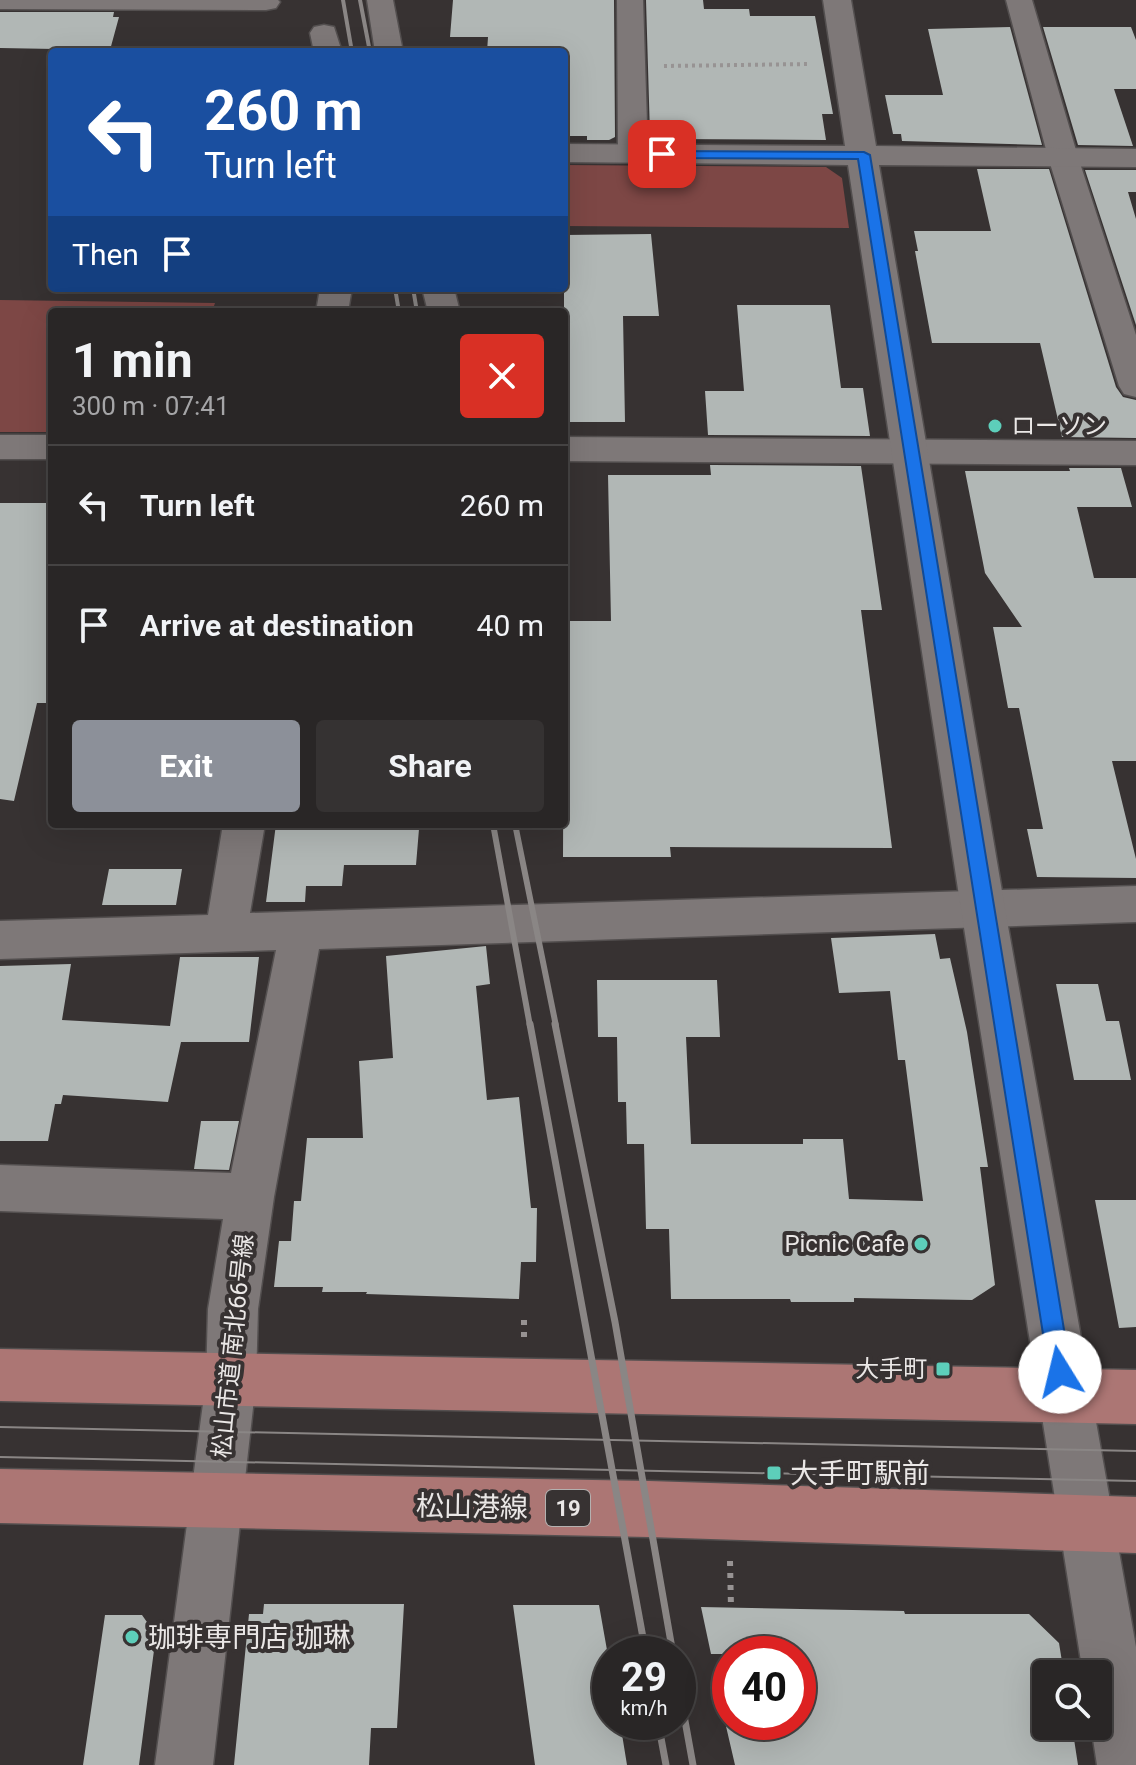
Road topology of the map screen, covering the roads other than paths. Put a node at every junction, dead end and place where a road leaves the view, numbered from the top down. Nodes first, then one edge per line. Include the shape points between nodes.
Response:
1 (380, 0) edge
2 (630, 0) edge
3 (837, 0) edge
4 (1019, 0) edge
5 (0, 1) edge
6 (107, 1) edge
7 (249, 1) edge
8 (388, 48) edge
9 (568, 153) edge
10 (633, 154) junction
11 (864, 155) junction
12 (1063, 157) junction
13 (1136, 158) edge
14 (1136, 386) edge
15 (0, 447) edge
16 (48, 447) edge
17 (568, 449) edge
18 (911, 452) junction
19 (1136, 453) edge
20 (243, 828) edge
21 (1136, 904) edge
22 (983, 909) junction
23 (301, 930) junction
24 (226, 932) junction
25 (0, 940) edge
26 (0, 1188) edge
27 (250, 1197) junction
28 (0, 1375) edge
29 (231, 1381) junction
30 (1063, 1395) junction
31 (1136, 1397) edge
32 (0, 1496) edge
33 (216, 1502) junction
34 (1112, 1524) edge
35 (184, 1765) edge
36 (1127, 1765) edge

1 - 8 street
2 - 10 street
3 - 11 street
4 - 12 street
5 - 6 street
6 - 7 street
9 - 10 street
10 - 11 street
11 - 12 street
11 - 18 street
12 - 13 street
12 - 14 street
15 - 16 street
17 - 18 street
18 - 19 street
18 - 22 street
20 - 24 street
21 - 22 street
22 - 23 street
22 - 30 street
23 - 24 street
23 - 27 street, 松山市道 南北66号線
24 - 25 street
26 - 27 street
27 - 29 street, 松山市道 南北66号線 via 233,1309
28 - 29 main road
29 - 30 main road
29 - 33 street, 松山市道 南北66号線
30 - 31 main road
30 - 34 street
32 - 33 main road, 松山港線 / 19
33 - 34 main road, 松山港線 / 19
33 - 35 street, 松山市道 南北66号線
34 - 36 street

